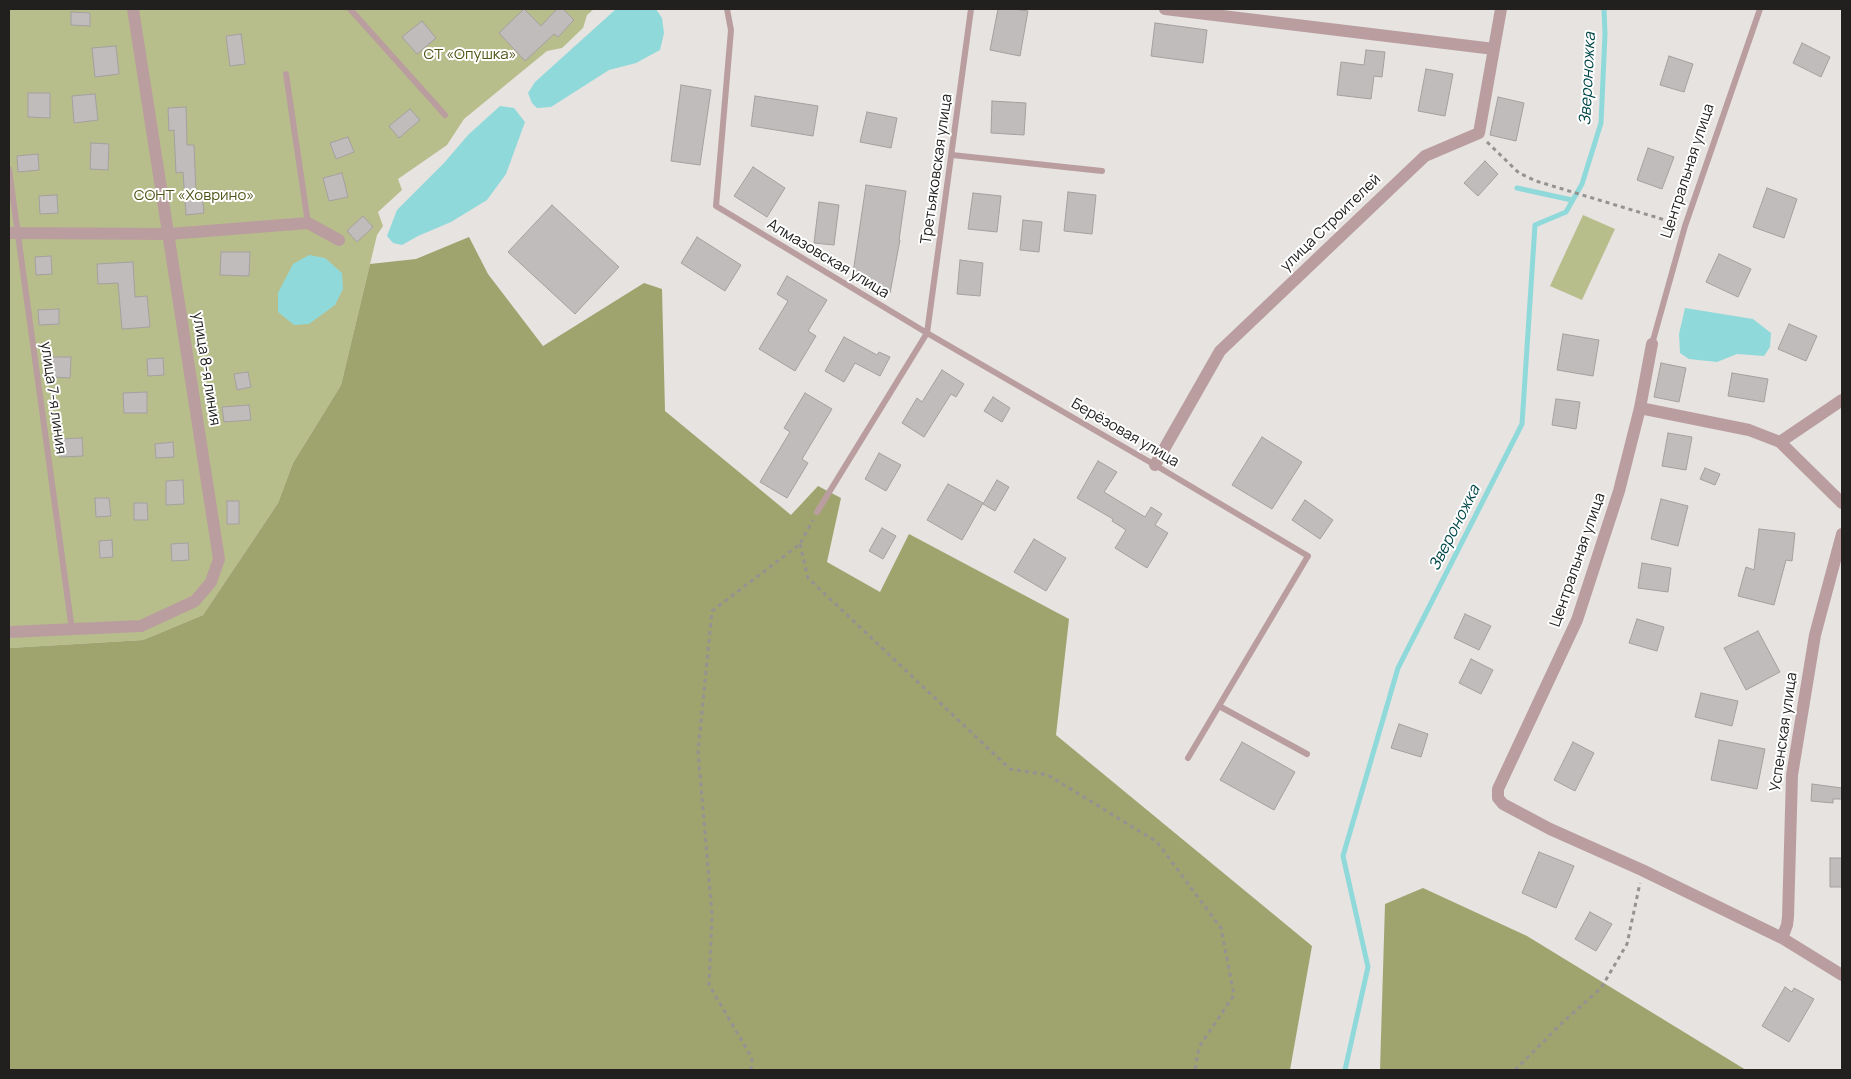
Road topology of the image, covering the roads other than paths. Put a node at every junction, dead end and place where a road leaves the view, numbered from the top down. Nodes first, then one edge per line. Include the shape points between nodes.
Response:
1 (133, 9) edge
2 (350, 9) edge
3 (727, 9) edge
4 (971, 9) edge
5 (1165, 9) edge
6 (1501, 9) edge
7 (1760, 9) edge
8 (1494, 49) junction
9 (286, 74) dead end
10 (445, 116) dead end
11 (952, 155) junction
12 (9, 169) edge
13 (1102, 171) dead end
14 (308, 223) junction
15 (13, 233) edge
16 (169, 234) junction
17 (339, 240) dead end
18 (927, 333) junction
19 (1652, 344) joint
20 (1842, 400) edge
21 (1640, 408) junction
22 (1780, 442) junction
23 (1155, 465) junction
24 (1842, 503) edge
25 (817, 512) road end
26 (1842, 534) edge
27 (72, 630) junction
28 (9, 632) edge
29 (1219, 706) junction
30 (1307, 754) dead end
31 (1188, 758) dead end
32 (1782, 938) junction
33 (1842, 975) edge

1 - 16 street, улица 8-я линия
2 - 10 lane
3 - 18 lane, Алмазовская улица via 731,30 716,206
4 - 11 lane, Третьяковская улица
5 - 8 street
6 - 8 street
7 - 19 lane, Центральная улица via 1685,226
8 - 23 street, улица Строителей via 1479,133 1425,156 1220,352
9 - 14 lane
11 - 13 lane
11 - 18 lane, Третьяковская улица
12 - 15 lane, улица 7-я линия
14 - 16 street
14 - 17 street
15 - 16 street
15 - 27 lane, улица 7-я линия
16 - 27 street, улица 8-я линия via 219,559 211,582 195,601 141,626
18 - 23 lane, Берёзовая улица
18 - 25 lane
19 - 21 street, Центральная улица
20 - 22 street
21 - 22 street via 1749,430
21 - 32 street, Центральная улица via 1619,491 1577,620 1497,793 1500,802 1526,817
22 - 24 street
23 - 29 lane, Берёзовая улица via 1308,556
26 - 32 street, Успенская улица via 1815,636 1792,775 1788,917
27 - 28 street, улица 8-я линия
29 - 30 lane
29 - 31 lane
32 - 33 street, Центральная улица

